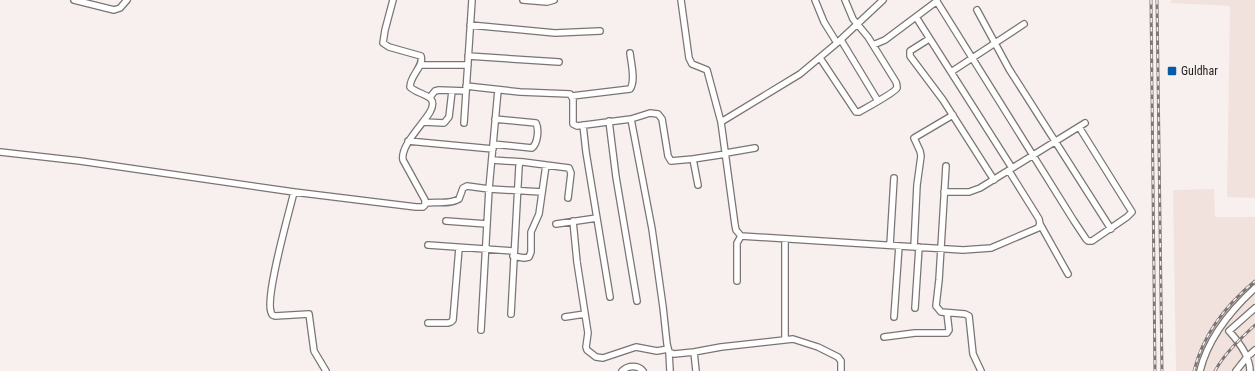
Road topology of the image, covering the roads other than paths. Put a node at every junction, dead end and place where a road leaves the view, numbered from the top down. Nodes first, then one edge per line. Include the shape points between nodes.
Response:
1 (76, 0) edge
2 (127, 0) edge
3 (393, 0) edge
4 (472, 0) edge
5 (523, 0) edge
6 (554, 0) edge
7 (681, 0) edge
8 (815, 0) edge
9 (845, 0) edge
10 (883, 0) edge
11 (937, 1) edge
12 (977, 10) dead end
13 (916, 17) junction
14 (1024, 24) dead end
15 (470, 25) junction
16 (857, 25) junction
17 (600, 31) dead end
18 (929, 38) junction
19 (839, 41) junction
20 (995, 43) junction
21 (873, 45) junction
22 (630, 53) dead end
23 (468, 56) junction
24 (820, 58) junction
25 (973, 58) junction
26 (559, 62) dead end
27 (421, 64) junction
28 (468, 66) junction
29 (951, 72) junction
30 (466, 89) junction
31 (498, 90) junction
32 (452, 91) junction
33 (572, 96) junction
34 (430, 97) junction
35 (878, 101) junction
36 (953, 115) junction
37 (496, 119) junction
38 (631, 119) junction
39 (424, 122) junction
40 (609, 122) junction
41 (721, 122) junction
42 (1085, 123) dead end
43 (464, 124) dead end
44 (584, 125) junction
45 (1079, 127) junction
46 (408, 141) junction
47 (1056, 141) junction
48 (493, 147) junction
49 (755, 148) dead end
50 (0, 152) edge
51 (726, 154) junction
52 (1033, 155) junction
53 (693, 159) junction
54 (492, 160) junction
55 (520, 162) junction
56 (546, 165) junction
57 (946, 166) dead end
58 (1011, 169) junction
59 (894, 178) dead end
60 (994, 180) junction
61 (698, 185) dead end
62 (489, 189) junction
63 (517, 190) junction
64 (294, 192) junction
65 (542, 192) junction
66 (944, 192) junction
67 (568, 198) dead end
68 (426, 203) junction
69 (597, 218) junction
70 (446, 221) dead end
71 (573, 221) junction
72 (487, 224) junction
73 (556, 224) dead end
74 (1040, 224) junction
75 (1110, 229) junction
76 (741, 236) junction
77 (786, 239) junction
78 (428, 245) dead end
79 (890, 245) junction
80 (899, 246) junction
81 (917, 247) junction
82 (459, 248) junction
83 (941, 248) junction
84 (487, 250) junction
85 (513, 254) junction
86 (1068, 274) dead end
87 (737, 281) dead end
88 (1255, 288) edge
89 (610, 297) dead end
90 (637, 301) dead end
91 (915, 308) dead end
92 (1255, 308) edge
93 (947, 313) junction
94 (511, 314) dead end
95 (585, 314) junction
96 (565, 317) dead end
97 (894, 317) dead end
98 (428, 323) dead end
99 (481, 330) dead end
100 (884, 336) dead end
101 (784, 339) junction
102 (668, 350) junction
103 (1255, 350) edge
104 (694, 352) junction
105 (1247, 357) junction
106 (326, 371) edge
107 (622, 371) edge
108 (643, 371) edge
109 (670, 371) edge
110 (696, 371) edge
111 (841, 371) edge
112 (981, 371) edge
113 (1200, 371) edge
114 (1236, 371) edge
115 (1250, 371) edge

1 - 2 street via 114,10 120,8
3 - 27 street via 383,43 388,47 420,55
4 - 15 street
5 - 6 street
7 - 41 street via 689,58 692,64 707,70
8 - 19 street via 822,16
9 - 16 street
10 - 16 street
11 - 13 street
11 - 25 street
12 - 20 street
13 - 18 street
13 - 21 street via 885,40
14 - 20 street
15 - 17 street via 555,33
15 - 23 street
16 - 19 street
16 - 21 street
18 - 29 street
18 - 36 street via 909,54
19 - 24 street
19 - 35 street
20 - 25 street
20 - 47 street
21 - 35 street via 897,85 895,90
22 - 33 street via 633,81 630,89
23 - 26 street
23 - 28 street
24 - 35 street via 855,112
24 - 41 street via 800,74
25 - 29 street
25 - 52 street
27 - 28 street
27 - 34 street via 410,87
28 - 30 street
29 - 58 street
30 - 31 street
30 - 32 street
30 - 43 street
31 - 33 street
31 - 37 street
32 - 34 street via 435,91
32 - 39 street via 447,120 444,123
33 - 44 street via 573,124
34 - 39 street via 433,102 432,108
36 - 60 street
36 - 81 street via 914,138 921,156 917,185
37 - 48 street
37 - 48 street via 536,124 537,136 536,144 532,148
38 - 40 street
38 - 53 street via 650,113 658,114 662,119 669,159 674,162
38 - 102 street via 651,219
39 - 46 street
40 - 44 street
40 - 90 street
41 - 51 street
42 - 45 street
44 - 69 street
45 - 47 street
45 - 75 street via 1132,212
46 - 48 street
46 - 68 street via 402,153 403,160
47 - 52 street
47 - 75 street
48 - 54 street
49 - 51 street
50 - 64 street
51 - 53 street
51 - 76 street via 736,230
52 - 58 street
52 - 75 street via 1088,241
53 - 61 street
54 - 55 street
54 - 62 street
55 - 56 street
55 - 63 street
56 - 65 street
56 - 67 street via 570,168
57 - 66 street
58 - 60 street
58 - 74 street
59 - 79 street
60 - 66 street via 975,190
62 - 63 street
62 - 68 street via 467,186 454,202
62 - 72 street
63 - 65 street
63 - 85 street
64 - 68 street via 416,208
64 - 106 street via 274,274 271,314 308,314 314,351
65 - 85 street via 539,214 531,232 529,257
66 - 83 street
69 - 71 street
69 - 89 street
70 - 72 street
71 - 73 street
71 - 95 street
72 - 84 street
74 - 83 street via 1038,228 991,248
74 - 86 street
76 - 77 street
76 - 87 street via 737,243
77 - 79 street
77 - 101 street
78 - 82 street
79 - 80 street
80 - 81 street
80 - 97 street
81 - 83 street
81 - 91 street
82 - 84 street
82 - 98 street via 453,320 448,323
83 - 93 street via 936,306 941,312
84 - 85 street
84 - 99 street
85 - 94 street
88 - 113 street via 1237,304 1224,322 1204,357
92 - 105 street via 1229,331
93 - 100 street via 947,333
93 - 112 street via 969,316 973,354
95 - 96 street
95 - 102 street via 588,335 586,348 596,356 606,358 636,347 657,351
101 - 104 street
101 - 111 street via 798,340 838,357 841,361
102 - 104 street via 674,354
102 - 109 street
103 - 105 street
104 - 110 street
105 - 114 street
105 - 115 street
107 - 108 street via 632,366

